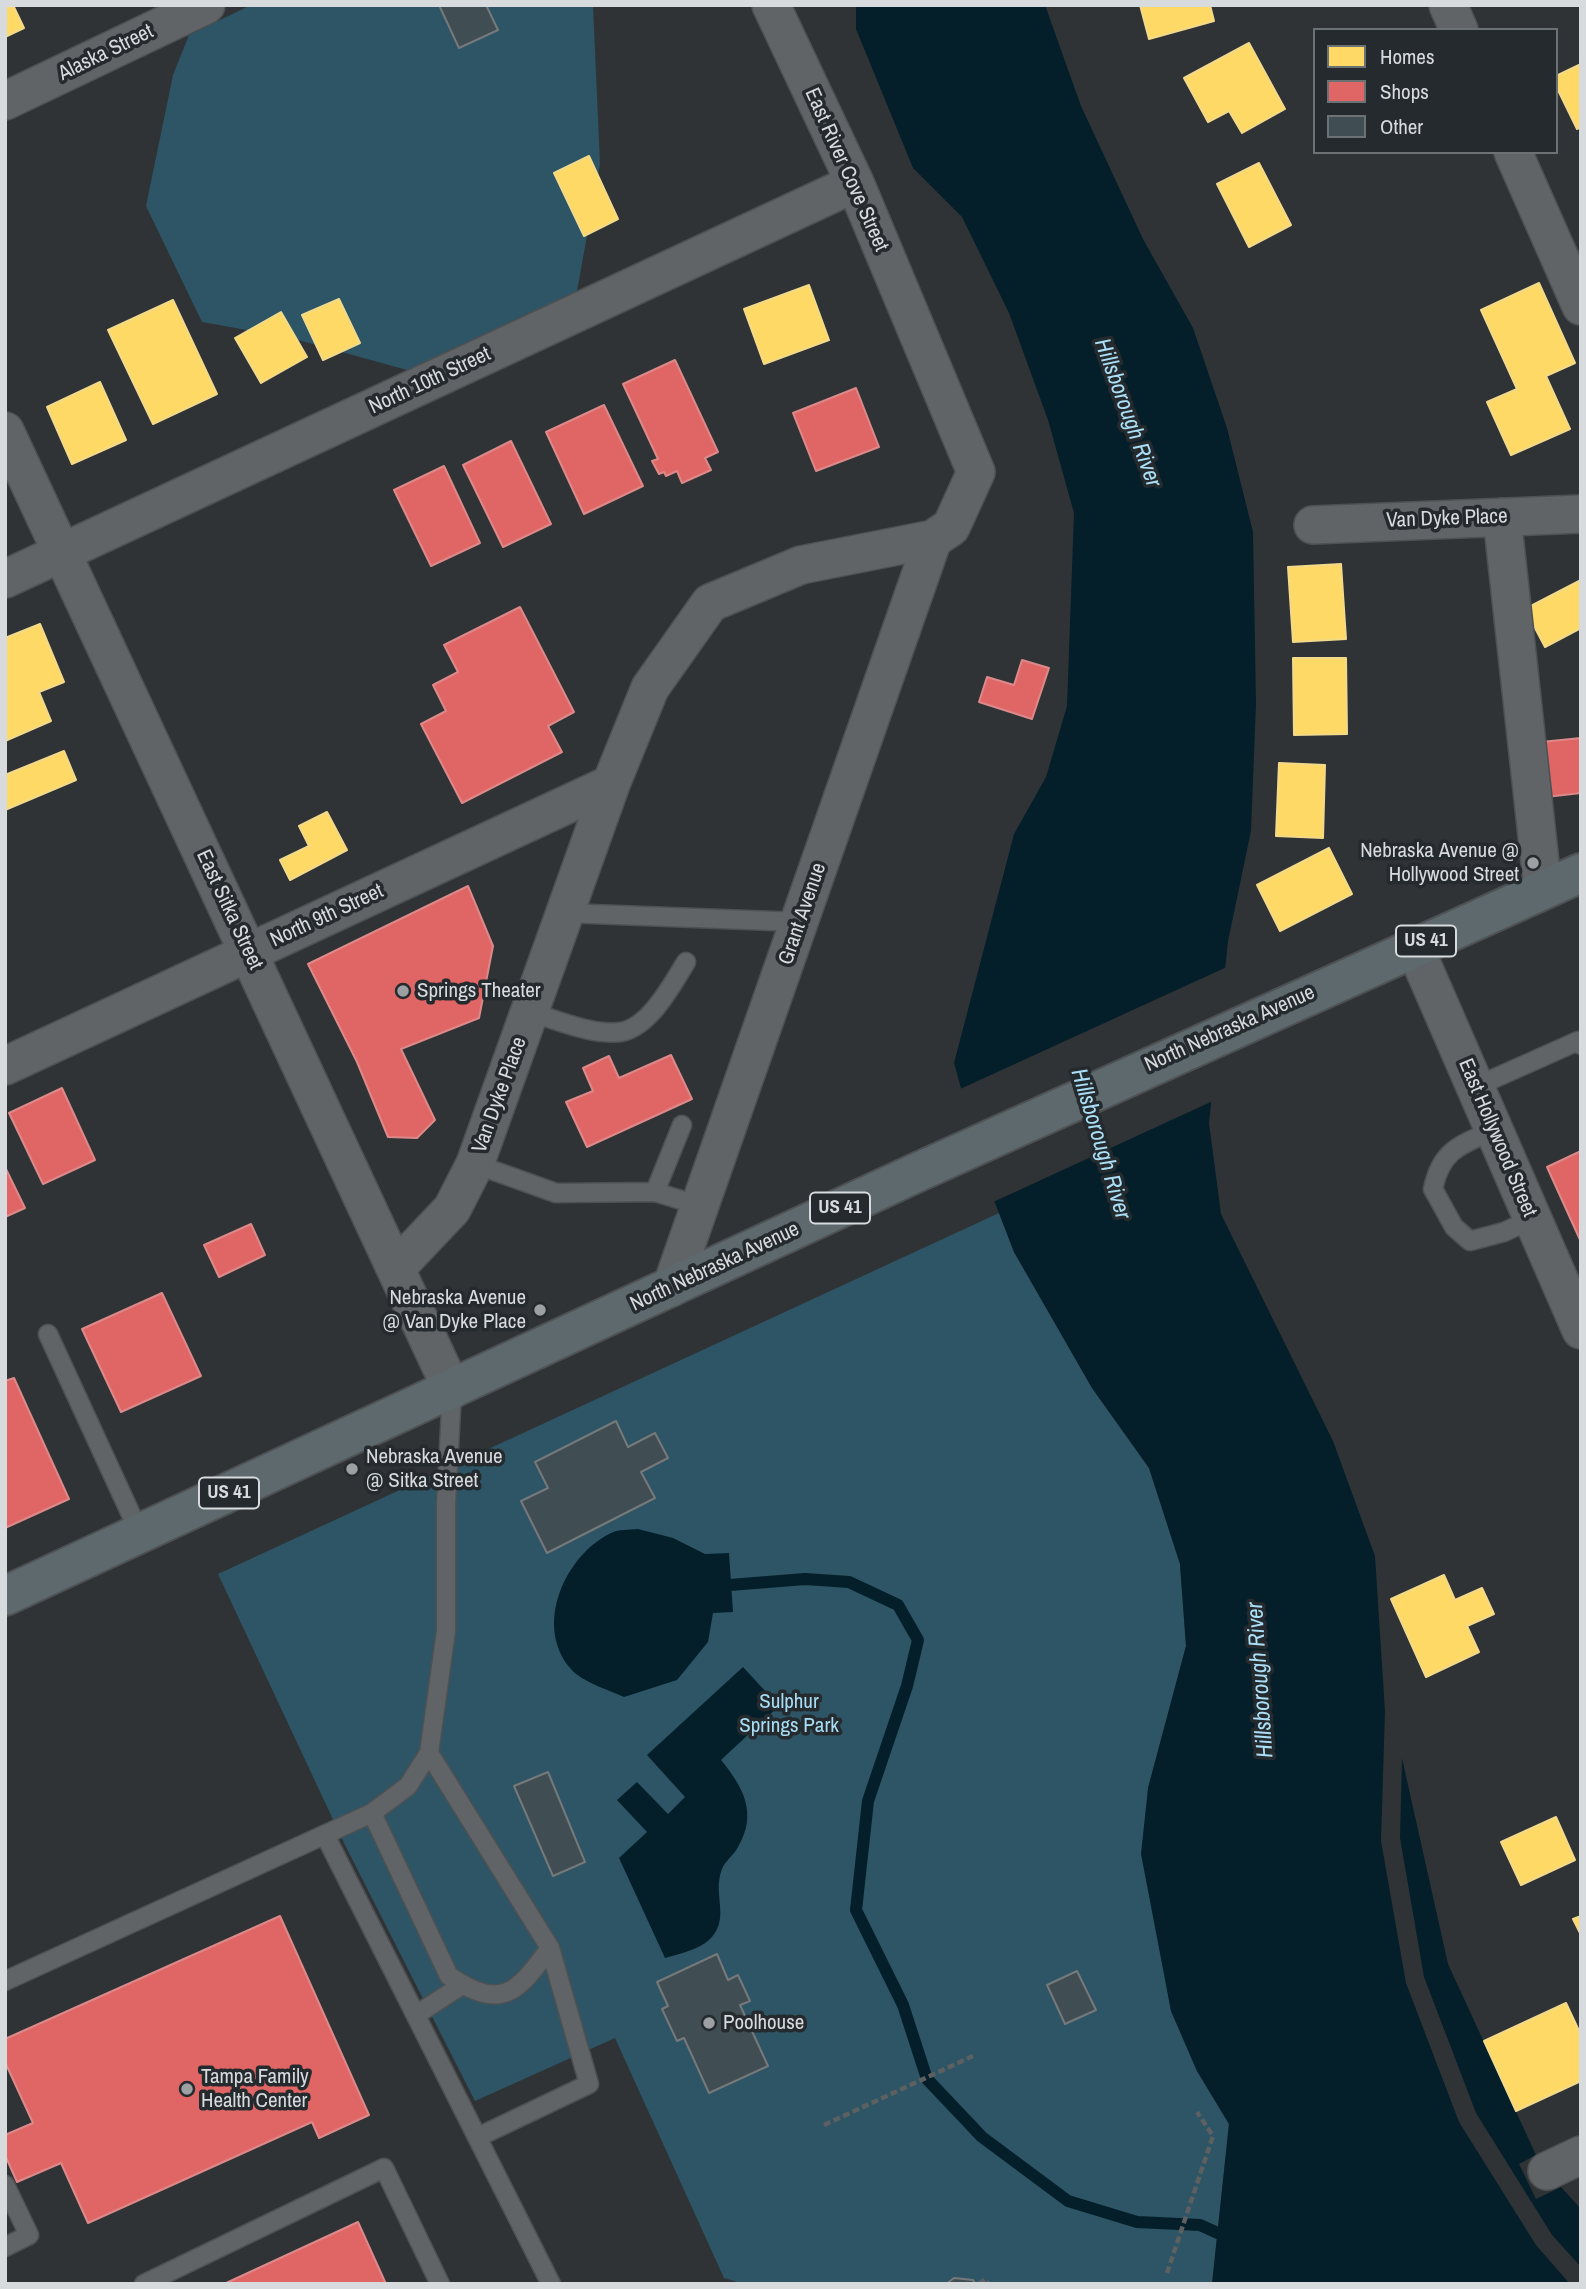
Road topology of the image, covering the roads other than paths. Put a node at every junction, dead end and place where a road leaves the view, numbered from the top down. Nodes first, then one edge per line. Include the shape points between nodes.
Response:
1 (206, 5) edge
2 (771, 5) edge
3 (1448, 5) edge
4 (1458, 28) edge
5 (5, 101) edge
6 (1514, 154) edge
7 (855, 183) junction
8 (1581, 306) edge
9 (5, 431) edge
10 (1581, 514) edge
11 (1502, 517) junction
12 (1313, 525) dead end
13 (933, 539) junction
14 (60, 553) junction
15 (5, 579) edge
16 (611, 784) junction
17 (1581, 873) edge
18 (1543, 890) junction
19 (565, 914) junction
20 (800, 922) junction
21 (1414, 946) junction
22 (249, 952) junction
23 (685, 962) dead end
24 (529, 1012) junction
25 (1580, 1038) edge
26 (5, 1066) edge
27 (1475, 1087) junction
28 (682, 1125) dead end
29 (1494, 1130) junction
30 (475, 1164) junction
31 (655, 1192) junction
32 (701, 1206) junction
33 (1532, 1219) junction
34 (397, 1268) junction
35 (671, 1288) junction
36 (1581, 1330) edge
37 (48, 1334) dead end
38 (452, 1390) junction
39 (140, 1534) junction
40 (5, 1596) edge
41 (429, 1753) junction
42 (372, 1814) junction
43 (325, 1835) junction
44 (550, 1948) junction
45 (5, 1981) edge
46 (462, 1984) junction
47 (416, 2015) junction
48 (478, 2137) junction
49 (1581, 2155) edge
50 (1547, 2171) dead end
51 (5, 2185) edge
52 (5, 2247) edge
53 (144, 2284) edge
54 (440, 2284) edge
55 (551, 2284) edge

1 - 5 street, Alaska Street
2 - 7 street, East River Cove Street
3 - 4 street
6 - 8 street
7 - 13 street, East River Cove Street via 976,472 951,527
7 - 14 street, North 10th Street
9 - 14 street, East Sitka Street
10 - 11 street, Van Dyke Place
11 - 12 street, Van Dyke Place
11 - 18 street
13 - 16 street, Van Dyke Place via 801,565 709,603 650,688
13 - 20 street, Grant Avenue
14 - 15 street, North 10th Street
14 - 22 street, East Sitka Street
16 - 19 street, Van Dyke Place
16 - 22 street, North 9th Street
17 - 18 main road, North Nebraska Avenue / US 41
18 - 21 main road, North Nebraska Avenue / US 41
19 - 20 lane
19 - 24 street, Van Dyke Place
20 - 32 street, Grant Avenue
21 - 27 street, East Hollywood Street
21 - 35 main road, North Nebraska Avenue / US 41
22 - 26 street, North 9th Street
22 - 34 street, East Sitka Street
23 - 24 lane via 663,1001 622,1032
24 - 30 street, Van Dyke Place
25 - 27 lane
27 - 29 street, East Hollywood Street
28 - 31 lane
29 - 33 street, East Hollywood Street
29 - 33 lane via 1448,1153 1437,1170 1433,1189 1454,1227 1470,1241
30 - 31 lane via 556,1193
30 - 34 street, Van Dyke Place via 452,1209
31 - 32 lane
32 - 35 street, Grant Avenue
33 - 36 street, East Hollywood Street
34 - 38 street, East Sitka Street
35 - 38 main road, North Nebraska Avenue / US 41
37 - 39 lane
38 - 39 main road, North Nebraska Avenue / US 41
38 - 41 lane via 446,1631
39 - 40 main road, North Nebraska Avenue / US 41
41 - 42 lane via 408,1786
41 - 44 lane
42 - 43 lane
42 - 46 lane via 450,1976
43 - 45 lane
43 - 47 lane
44 - 46 lane via 524,1982 506,1994 473,1992
44 - 48 lane via 589,2084
46 - 47 lane
47 - 48 lane
48 - 55 lane
49 - 50 street
51 - 52 lane via 29,2235
53 - 54 lane via 384,2168

